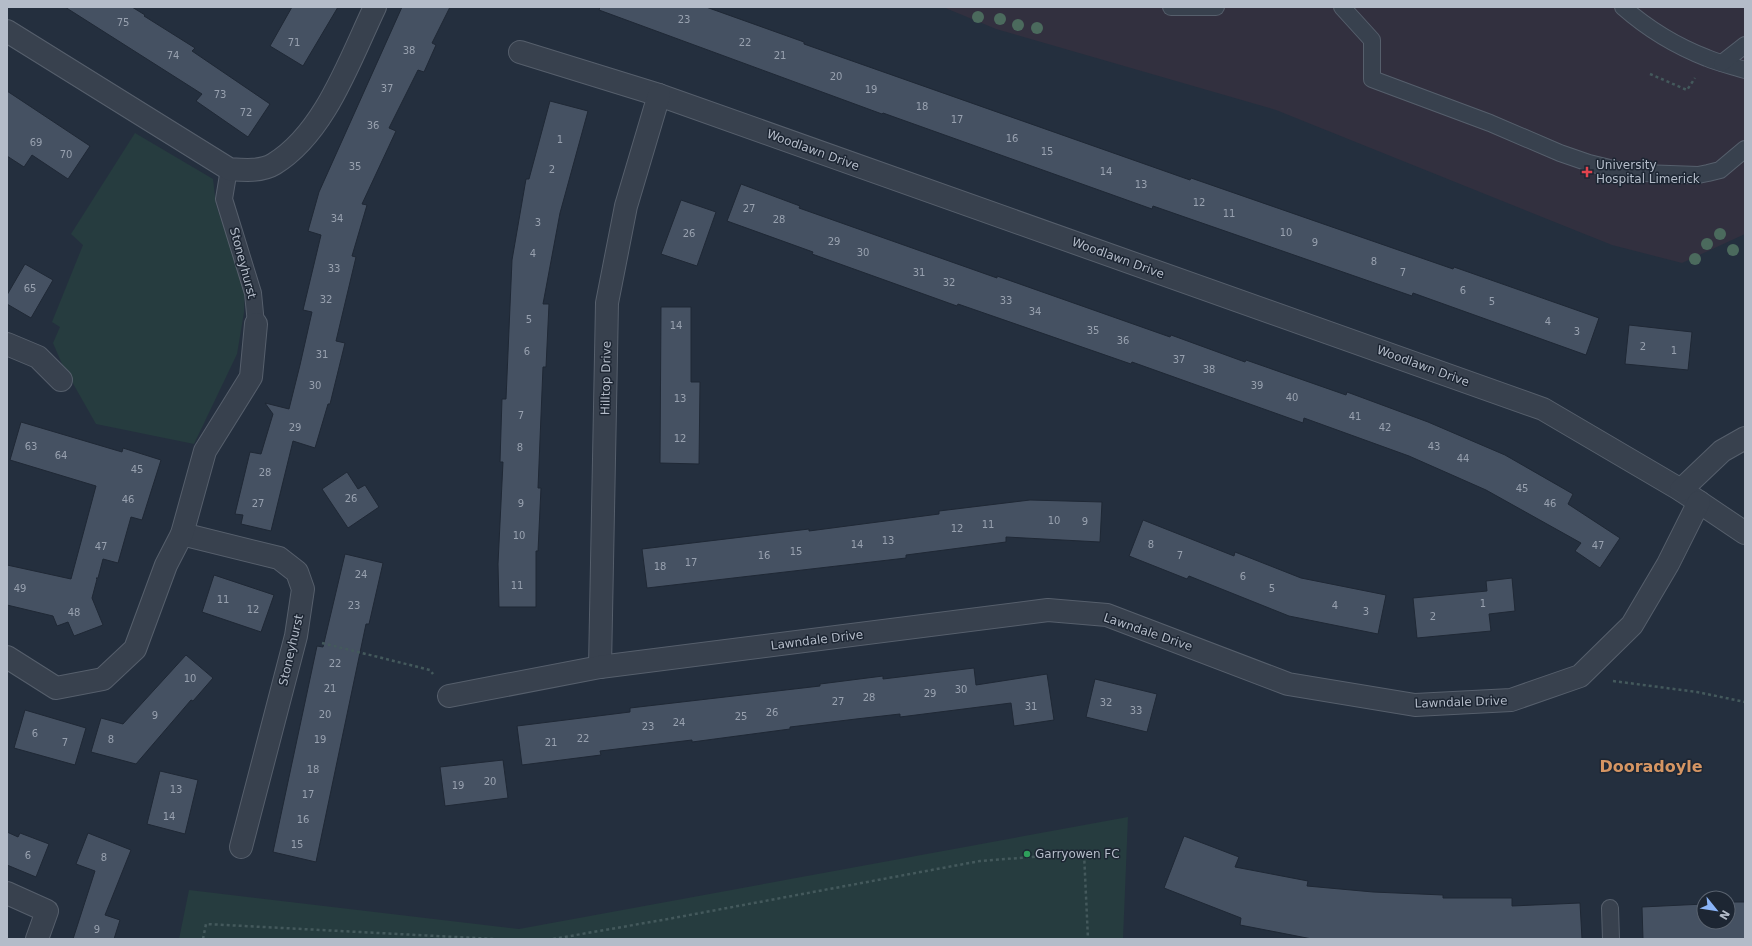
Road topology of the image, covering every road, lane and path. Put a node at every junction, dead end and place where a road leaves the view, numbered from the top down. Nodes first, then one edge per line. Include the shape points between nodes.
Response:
1 (374, 7) edge
2 (1171, 7) edge
3 (1216, 7) edge
4 (1342, 7) edge
5 (1623, 7) edge
6 (7, 31) edge
7 (1745, 45) edge
8 (520, 52) dead end
9 (1715, 61) junction
10 (1745, 70) edge
11 (1650, 74) dead end
12 (659, 95) junction
13 (1745, 149) edge
14 (229, 169) junction
15 (256, 324) joint
16 (7, 344) edge
17 (62, 380) dead end
18 (1745, 438) edge
19 (1690, 496) junction
20 (1745, 533) edge
21 (182, 534) junction
22 (296, 636) junction
23 (7, 657) edge
24 (600, 667) junction
25 (1580, 676) junction
26 (449, 696) joint
27 (1745, 702) edge
28 (241, 847) dead end
29 (7, 893) edge
30 (1610, 908) dead end
31 (37, 939) edge
32 (203, 939) edge
33 (494, 939) edge
34 (553, 939) edge
35 (1088, 939) edge
36 (1611, 939) edge

1 - 14 street via 327,106 305,138 273,165 246,171
2 - 3 lane
4 - 13 lane via 1372,40 1372,79 1490,123 1581,161 1622,171 1698,175 1720,170
5 - 9 lane via 1645,26 1674,43
6 - 14 street
7 - 9 lane
8 - 12 street, Woodlawn Drive
9 - 10 lane
9 - 11 path via 1687,90
12 - 19 street, Woodlawn Drive via 1543,409
12 - 24 street, Hilltop Drive via 626,206 607,303
14 - 15 lane, Stoneyhurst via 224,199 253,293
15 - 21 street, Stoneyhurst via 251,377 205,452
16 - 17 street via 38,357
18 - 19 street, Lawndale Drive via 1722,450
19 - 20 street, Woodlawn Drive
19 - 25 street, Lawndale Drive via 1668,564 1632,625
21 - 22 street, Stoneyhurst via 279,558 297,572 303,589
21 - 23 street, Stoneyhurst via 166,565 135,649 102,679 56,688
22 - 26 path via 430,670
22 - 28 street, Stoneyhurst
24 - 25 street, Lawndale Drive via 1048,610 1107,615 1288,684 1415,705 1511,700
24 - 26 street, Lawndale Drive
25 - 27 path via 1697,692
29 - 31 street via 47,911
30 - 36 lane
32 - 33 path via 206,924
34 - 35 path via 980,861 1084,853

